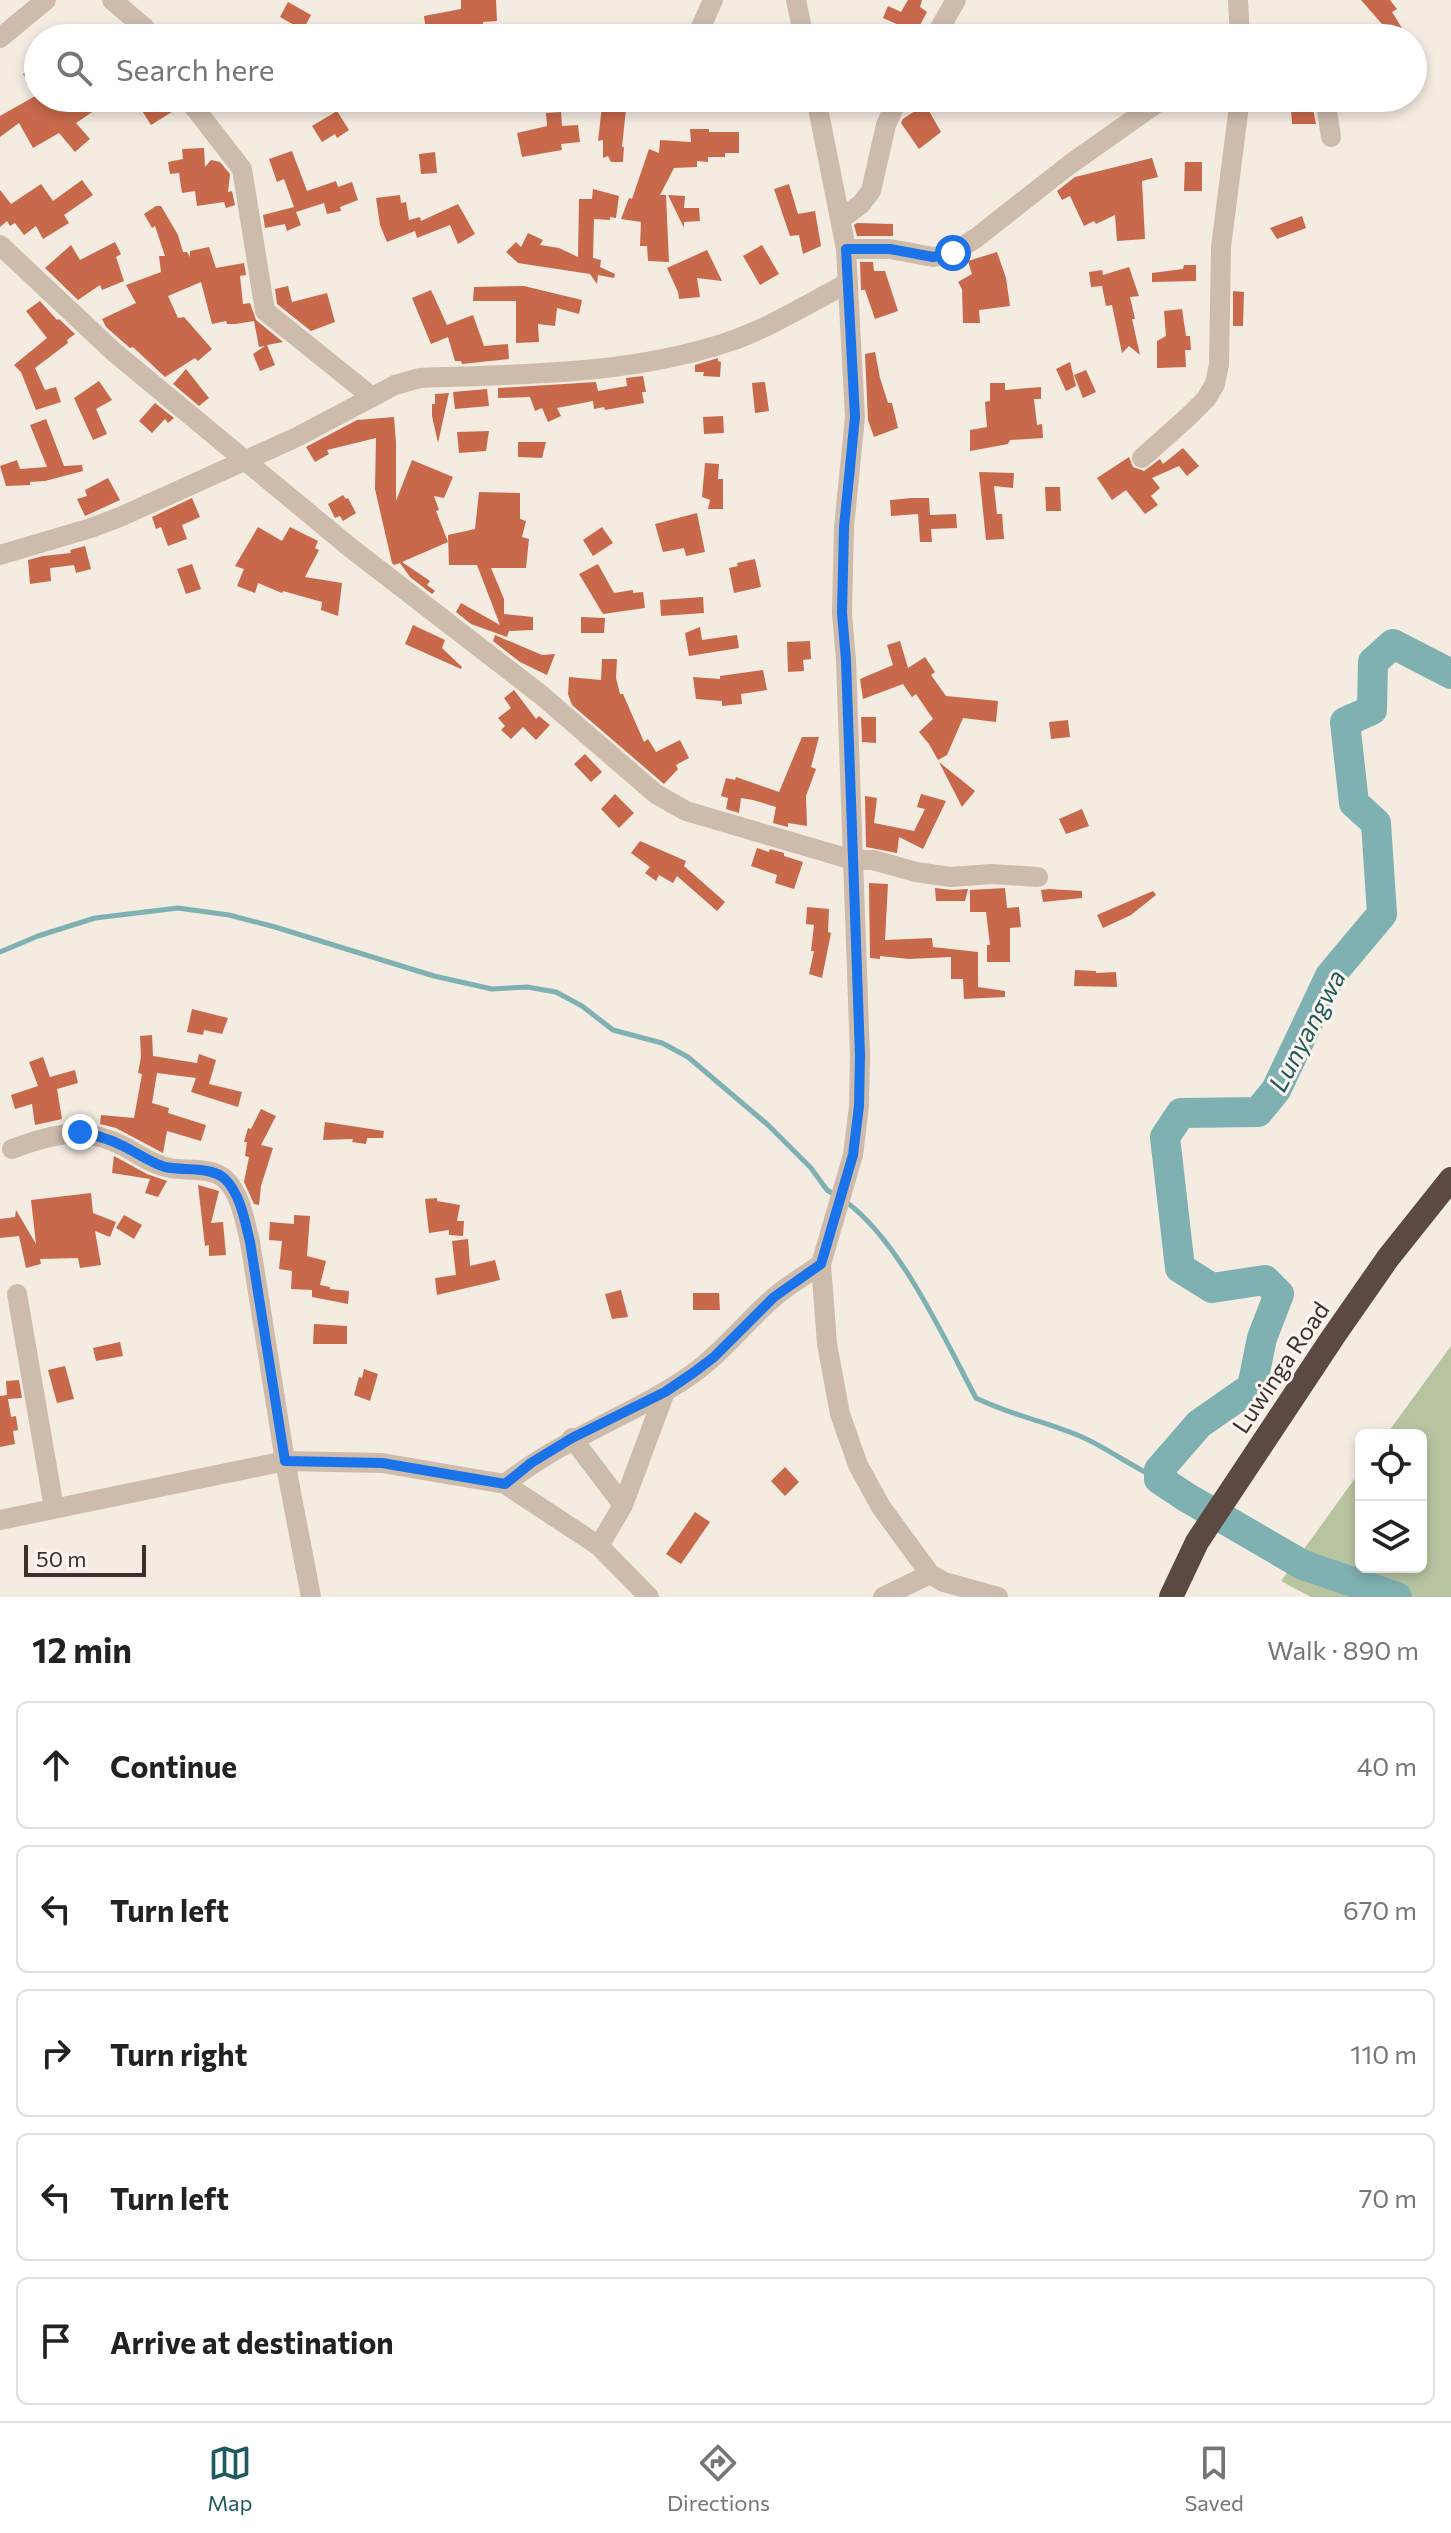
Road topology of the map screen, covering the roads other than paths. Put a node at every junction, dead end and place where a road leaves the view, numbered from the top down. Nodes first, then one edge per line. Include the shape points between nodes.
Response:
1 (46, 0) edge
2 (112, 0) edge
3 (713, 0) edge
4 (796, 0) edge
5 (956, 0) edge
6 (1238, 0) edge
7 (140, 24) edge
8 (702, 24) edge
9 (801, 24) edge
10 (942, 24) edge
11 (1239, 24) edge
12 (0, 38) edge
13 (198, 112) edge
14 (819, 112) edge
15 (892, 112) edge
16 (1144, 112) edge
17 (1238, 112) edge
18 (1327, 112) edge
19 (1331, 137) dead end
20 (841, 219) junction
21 (0, 245) edge
22 (846, 249) junction
23 (848, 283) junction
24 (372, 397) junction
25 (1142, 458) dead end
26 (244, 461) junction
27 (0, 555) edge
28 (853, 860) junction
29 (1038, 877) dead end
30 (12, 1149) dead end
31 (1451, 1179) edge
32 (821, 1264) junction
33 (17, 1294) dead end
34 (665, 1392) junction
35 (572, 1438) junction
36 (285, 1461) junction
37 (505, 1484) junction
38 (623, 1505) junction
39 (54, 1508) junction
40 (0, 1520) edge
41 (599, 1546) junction
42 (930, 1574) junction
43 (311, 1597) edge
44 (649, 1597) edge
45 (883, 1597) edge
46 (998, 1597) edge
47 (1171, 1597) edge

1 - 12 street
2 - 7 street
3 - 8 street
4 - 9 street
5 - 10 street
6 - 11 street
13 - 24 street via 242,169 265,311
14 - 20 street
15 - 20 street via 871,191
16 - 22 street via 953,253 933,257 890,249
17 - 25 street via 1221,247 1215,384 1198,407
18 - 19 street
20 - 22 street
21 - 26 street via 114,352
22 - 23 street
23 - 24 street via 729,342 678,355 596,369 420,378
23 - 28 street via 855,417 842,613
24 - 26 street
26 - 27 street via 91,528
26 - 28 street via 672,805
28 - 29 street via 951,877
28 - 32 street via 859,1106 853,1155
30 - 36 street via 80,1132 123,1145 158,1165 224,1178 243,1212 250,1242
31 - 47 highway, Luwinga Road via 1333,1337 1197,1542
32 - 34 street via 774,1297 714,1357
32 - 42 street via 827,1344 853,1452 881,1507
33 - 39 street
34 - 35 street
34 - 38 street
35 - 37 street
35 - 38 street
36 - 37 street via 382,1463
36 - 39 street
36 - 43 street
37 - 41 street
38 - 41 street
39 - 40 street
41 - 44 street
42 - 45 street
42 - 46 street

